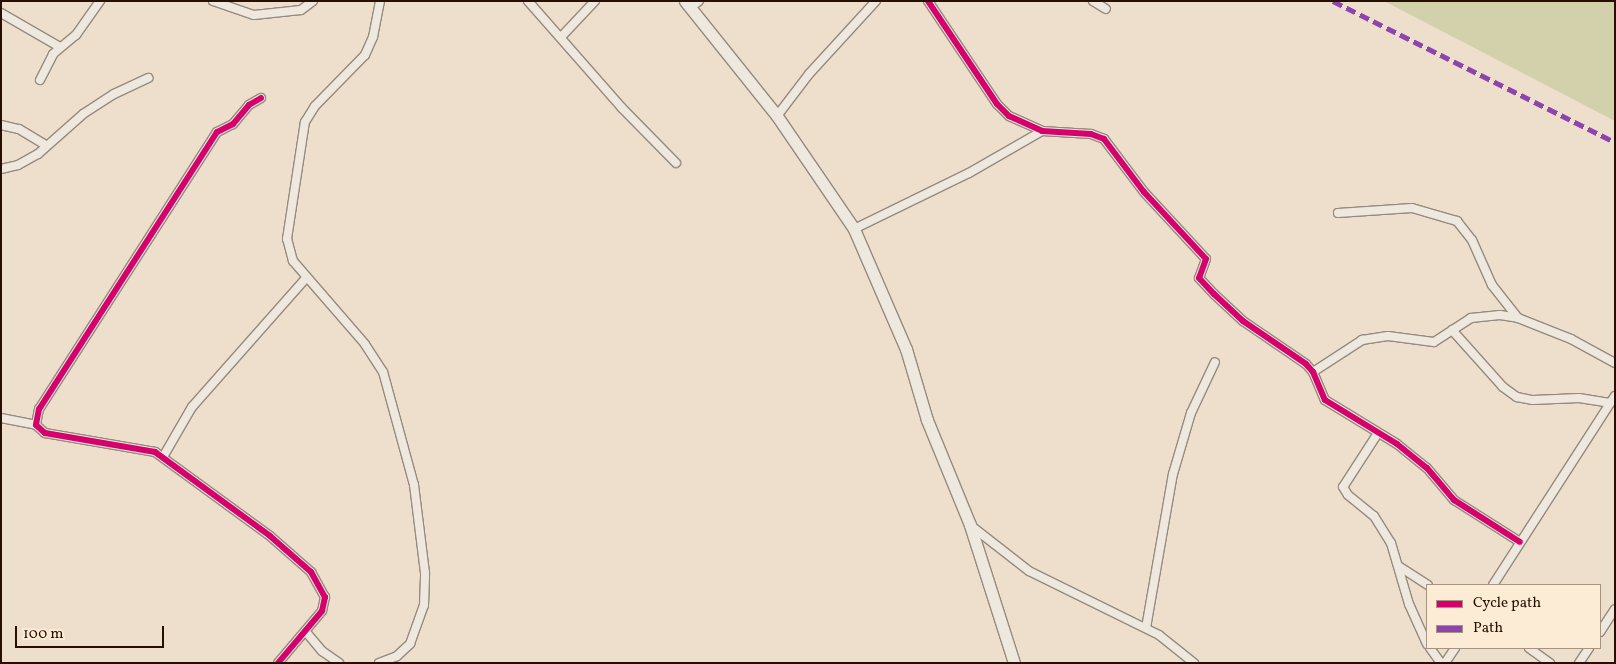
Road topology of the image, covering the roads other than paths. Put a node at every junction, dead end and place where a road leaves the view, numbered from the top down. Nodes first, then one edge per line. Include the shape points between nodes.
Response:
1 (100, 1) edge
2 (213, 1) edge
3 (313, 1) edge
4 (380, 1) edge
5 (528, 1) edge
6 (542, 1) edge
7 (595, 1) edge
8 (876, 1) edge
9 (928, 1) edge
10 (1093, 1) edge
11 (692, 3) edge
12 (537, 8) junction
13 (1106, 9) dead end
14 (1, 13) edge
15 (562, 36) junction
16 (60, 47) junction
17 (149, 78) dead end
18 (40, 80) dead end
19 (261, 98) dead end
20 (777, 116) junction
21 (1, 125) edge
22 (1042, 131) junction
23 (46, 145) junction
24 (676, 163) dead end
25 (1, 170) edge
26 (1338, 213) dead end
27 (854, 229) junction
28 (306, 278) junction
29 (1518, 318) junction
30 (1452, 330) junction
31 (1215, 362) dead end
32 (1615, 363) edge
33 (1313, 372) junction
34 (1612, 400) edge
35 (1, 418) edge
36 (36, 425) junction
37 (1378, 432) junction
38 (163, 457) junction
39 (970, 525) junction
40 (1520, 542) junction
41 (1400, 567) junction
42 (1426, 584) edge
43 (1495, 584) edge
44 (1614, 614) edge
45 (1146, 628) junction
46 (1601, 631) edge
47 (306, 632) junction
48 (1426, 642) edge
49 (1431, 649) edge
50 (1454, 649) edge
51 (1530, 649) edge
52 (1588, 649) edge
53 (278, 663) edge
54 (339, 663) edge
55 (379, 663) edge
56 (1014, 663) edge
57 (1194, 663) edge
58 (1441, 663) edge
59 (1446, 663) edge
60 (1550, 663) edge
61 (1579, 663) edge

1 - 16 street via 76,35
2 - 3 street via 254,15 301,10
4 - 28 street via 373,37 365,55 315,106 303,127 287,239 293,261
5 - 12 street
6 - 12 street
7 - 15 street
8 - 20 street via 809,74
9 - 22 street via 997,104 1025,125
10 - 13 street
11 - 20 street
12 - 15 street
14 - 16 street
15 - 24 street via 622,108
16 - 18 street
17 - 23 street via 114,94 83,114
19 - 36 street via 249,105 233,124 217,132 39,409
20 - 27 street
21 - 23 street via 19,129
22 - 27 street via 969,173
22 - 33 street via 1091,134 1104,139 1144,192 1206,259 1200,280 1243,321 1300,359
23 - 25 street via 18,165
26 - 29 street via 1412,208 1457,221 1472,240 1492,285
27 - 39 street via 906,349 927,420
28 - 38 street via 192,407
28 - 55 street via 365,344 383,372 414,485 426,573 424,605 410,644 397,656
29 - 30 street via 1471,318
29 - 32 street via 1571,339
30 - 33 street via 1434,342 1388,336 1362,340
30 - 34 street via 1503,387 1517,397
31 - 45 street via 1191,413 1173,474
33 - 37 street via 1325,400
34 - 40 street
35 - 36 street
36 - 38 street via 44,433 144,448
37 - 40 street via 1427,468 1459,504
37 - 41 street via 1343,487 1374,516 1391,543
38 - 47 street via 270,536 311,572 321,588 325,604 320,617
39 - 45 street via 1029,571
39 - 56 street
40 - 43 street
41 - 42 street
41 - 48 street via 1409,604
44 - 46 street
45 - 57 street via 1170,642
47 - 53 street
47 - 54 street via 322,651
49 - 58 street
50 - 59 street
51 - 60 street
52 - 61 street

